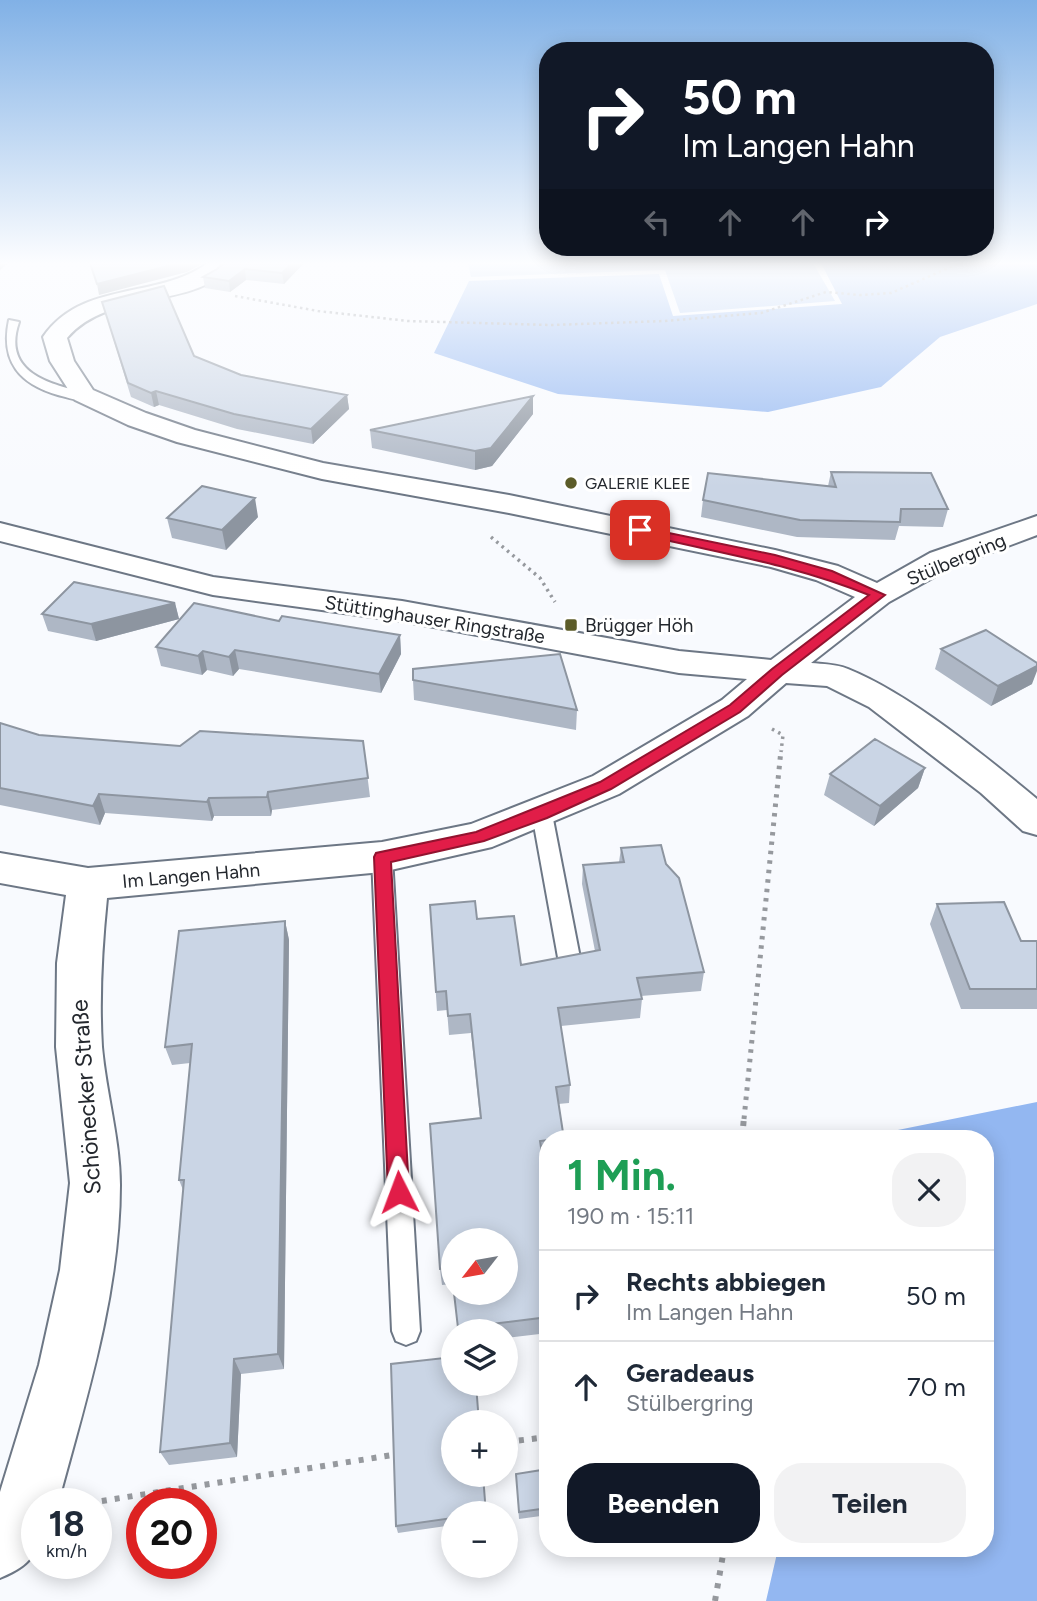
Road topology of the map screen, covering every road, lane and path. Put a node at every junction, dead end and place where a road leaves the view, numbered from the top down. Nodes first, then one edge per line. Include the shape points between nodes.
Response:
1 (4, 338) edge
2 (55, 338) edge
3 (91, 398) junction
4 (1037, 525) edge
5 (0, 532) edge
6 (491, 537) dead end
7 (878, 595) junction
8 (555, 602) dead end
9 (777, 672) junction
10 (735, 708) junction
11 (542, 814) junction
12 (1037, 821) edge
13 (382, 857) junction
14 (0, 868) edge
15 (88, 884) junction
16 (570, 963) edge
17 (743, 1130) edge
18 (406, 1331) dead end
19 (539, 1438) edge
20 (518, 1441) edge
21 (412, 1453) edge
22 (112, 1499) edge
23 (0, 1547) edge
24 (723, 1557) edge
25 (715, 1601) edge

1 - 3 lane via 5,357 19,373 72,396
2 - 3 street via 62,362 84,395
3 - 7 street via 186,436 322,471 734,550 827,573
4 - 7 street, Stülbergring via 941,561
5 - 9 street, Stüttinghauser Ringstraße via 213,586 402,611 679,662
6 - 8 path via 540,578
7 - 9 street, Stülbergring
9 - 10 street, Im Langen Hahn
9 - 12 street, Stüttinghauser Ringstraße via 834,676 881,699
10 - 11 street, Im Langen Hahn via 606,785
10 - 17 path via 783,734
11 - 13 street, Im Langen Hahn via 478,837
11 - 16 lane
13 - 15 street, Im Langen Hahn
13 - 18 lane
14 - 15 street, Im Langen Hahn
15 - 23 street, Schönecker Straße via 79,963 79,1047 95,1183 87,1270 67,1365 24,1514
19 - 20 path
21 - 22 path
24 - 25 path

